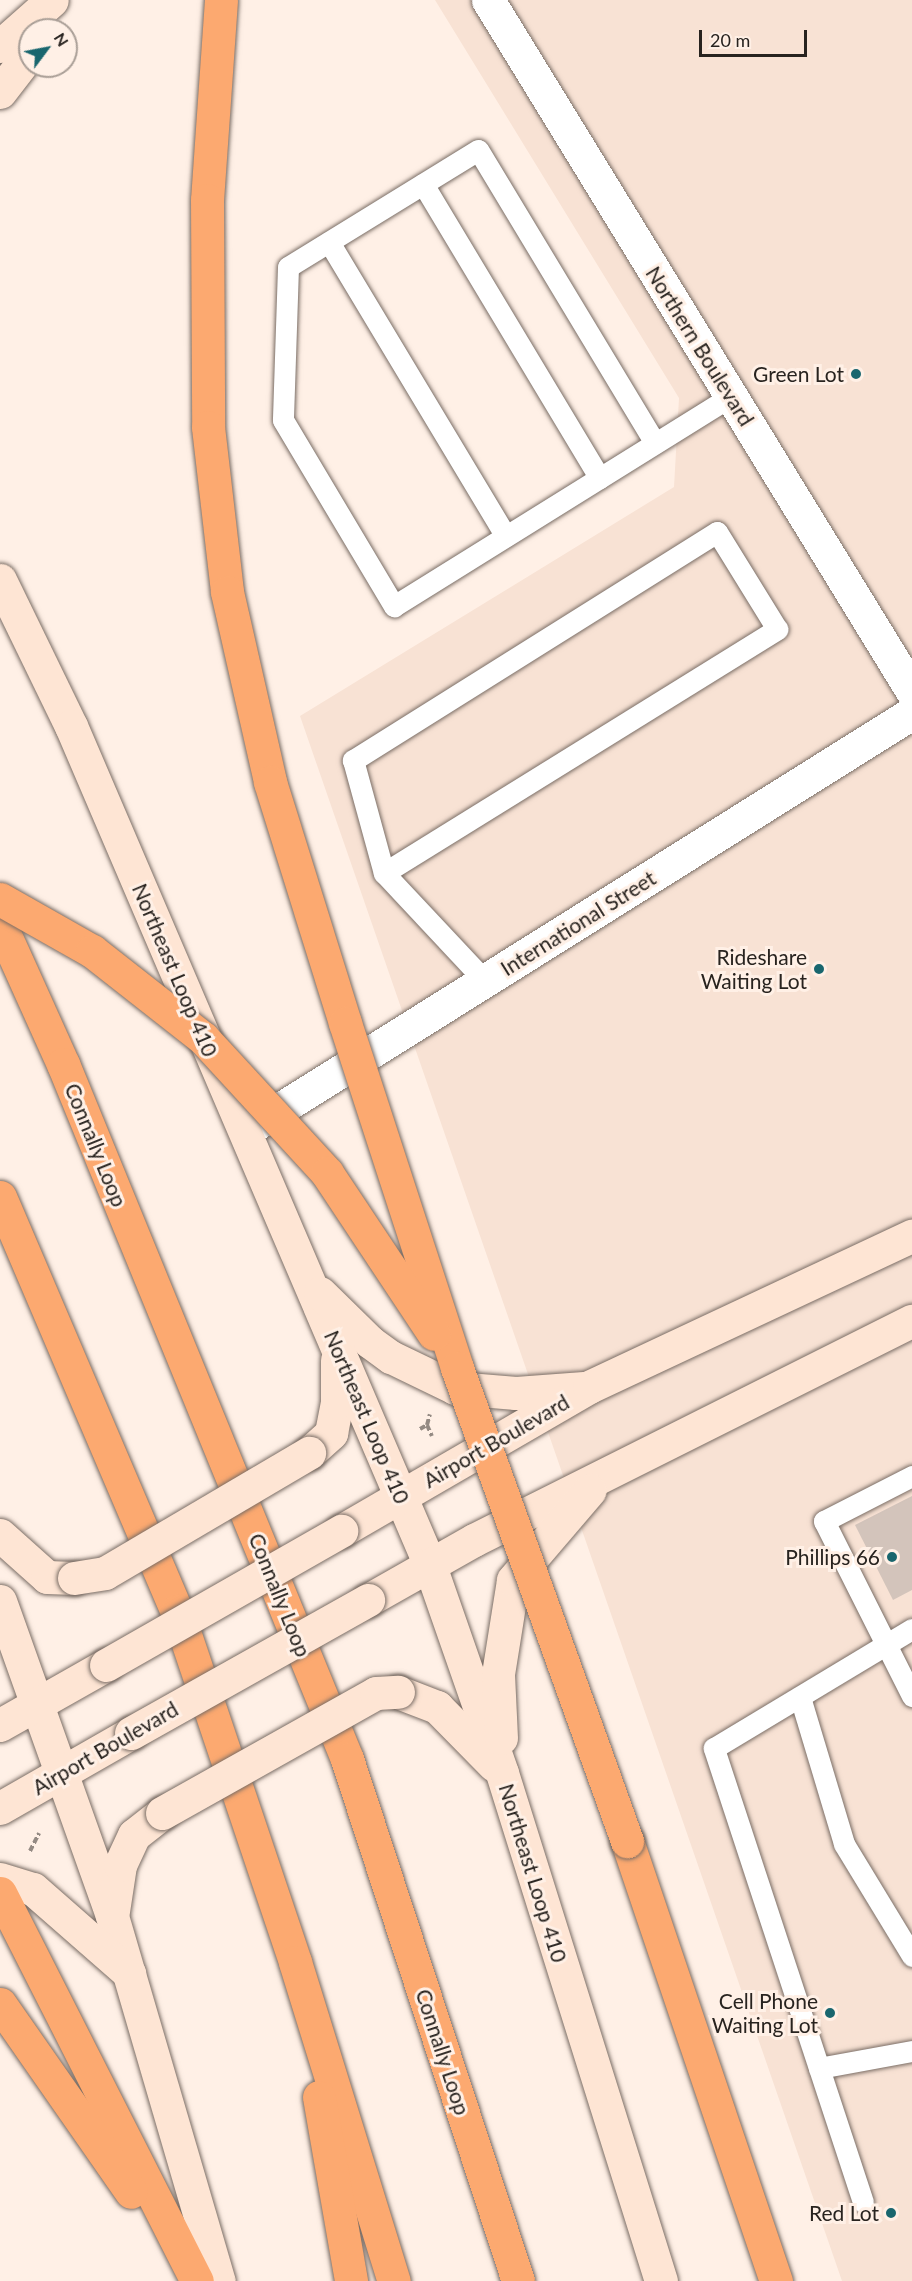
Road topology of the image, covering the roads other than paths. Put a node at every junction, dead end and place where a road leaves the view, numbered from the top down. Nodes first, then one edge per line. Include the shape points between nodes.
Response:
1 (52, 0) edge
2 (72, 0) edge
3 (221, 0) edge
4 (488, 0) edge
5 (58, 18) edge
6 (0, 46) edge
7 (18, 69) edge
8 (0, 92) edge
9 (423, 184) junction
10 (329, 242) junction
11 (731, 396) junction
12 (655, 443) junction
13 (600, 477) junction
14 (506, 536) junction
15 (0, 580) edge
16 (912, 691) edge
17 (912, 713) edge
18 (384, 873) junction
19 (0, 899) edge
20 (0, 924) edge
21 (485, 981) junction
22 (244, 1132) junction
23 (0, 1197) edge
24 (912, 1236) edge
25 (308, 1282) junction
26 (912, 1321) edge
27 (337, 1348) junction
28 (457, 1368) junction
29 (589, 1388) junction
30 (604, 1476) junction
31 (912, 1476) edge
32 (401, 1495) junction
33 (0, 1535) edge
34 (429, 1563) junction
35 (0, 1601) edge
36 (912, 1629) edge
37 (885, 1642) junction
38 (912, 1696) edge
39 (800, 1697) junction
40 (38, 1704) junction
41 (0, 1725) edge
42 (63, 1771) junction
43 (502, 1773) junction
44 (0, 1808) edge
45 (0, 1879) edge
46 (0, 1893) edge
47 (112, 1916) junction
48 (912, 1956) edge
49 (295, 1962) junction
50 (129, 1973) junction
51 (0, 2004) edge
52 (912, 2051) edge
53 (819, 2068) junction
54 (863, 2202) dead end
55 (195, 2281) edge
56 (219, 2281) edge
57 (351, 2281) edge
58 (394, 2281) edge
59 (518, 2281) edge
60 (661, 2281) edge
61 (776, 2281) edge

1 - 6 main road
2 - 5 main road
3 - 28 highway, bridge via 207,200 208,427 226,592 270,782
4 - 11 street, Northern Boulevard
7 - 8 main road
9 - 10 lane
9 - 12 lane via 478,150
9 - 13 lane
10 - 14 lane
10 - 14 lane via 288,267 283,420 393,606
11 - 12 lane
11 - 16 street, Northern Boulevard
12 - 13 lane
13 - 14 lane
15 - 22 main road, Northeast Loop 410 via 71,726
17 - 21 street, International Street
18 - 18 lane via 353,760 717,532 777,629
18 - 21 lane
19 - 28 highway, bridge via 92,951 203,1038 327,1173
20 - 59 highway, Connally Loop via 63,1064 347,1759
21 - 22 street, International Street
22 - 25 main road, Northeast Loop 410
23 - 49 highway via 177,1611
24 - 29 main road, Airport Boulevard
25 - 27 main road, Northeast Loop 410
25 - 29 main road via 370,1342 429,1378 455,1388 485,1392
26 - 30 main road, Airport Boulevard
27 - 32 main road, Northeast Loop 410
27 - 33 main road, bridge via 337,1402 331,1433 309,1453 105,1573 47,1577
28 - 61 highway, bridge via 627,1841
29 - 32 main road, Airport Boulevard
30 - 34 main road, Airport Boulevard
30 - 43 main road via 544,1540 513,1580 498,1674
31 - 37 lane via 897,1494 824,1521
32 - 34 main road, Northeast Loop 410
32 - 40 main road, Airport Boulevard, bridge
34 - 42 main road, Airport Boulevard, bridge
34 - 43 main road, Northeast Loop 410
35 - 40 main road
36 - 37 lane
37 - 38 lane
37 - 39 lane
39 - 48 lane via 844,1844
39 - 53 lane via 714,1748
40 - 41 main road, Airport Boulevard
40 - 42 main road
42 - 44 main road, Airport Boulevard
42 - 47 main road
43 - 47 main road, bridge via 437,1707 398,1692 376,1694 162,1813 134,1835 120,1865
43 - 60 main road, Northeast Loop 410
45 - 50 main road via 33,1889
46 - 55 highway
47 - 50 main road
49 - 57 highway
49 - 58 highway
50 - 56 main road
51 - 55 highway
52 - 53 lane
53 - 54 lane

